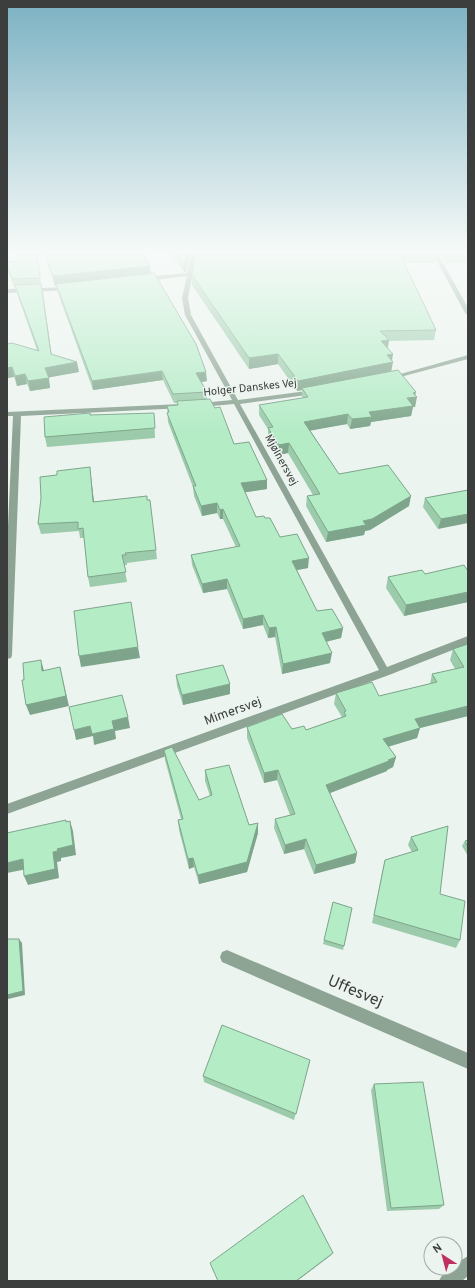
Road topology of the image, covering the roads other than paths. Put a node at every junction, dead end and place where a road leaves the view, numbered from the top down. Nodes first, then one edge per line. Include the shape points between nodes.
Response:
1 (187, 312) edge
2 (468, 357) edge
3 (379, 380) edge
4 (321, 391) edge
5 (237, 402) junction
6 (7, 414) edge
7 (17, 414) junction
8 (468, 640) edge
9 (7, 654) edge
10 (385, 672) junction
11 (7, 809) edge
12 (227, 956) dead end
13 (468, 1061) edge
14 (468, 1265) edge
15 (448, 1281) edge

1 - 5 street, Mjølnersvej
2 - 3 street
4 - 5 street, Holger Danskes Vej
5 - 7 street, Holger Danskes Vej
5 - 10 street, Mjølnersvej
6 - 7 street, Holger Danskes Vej
7 - 9 street
8 - 10 street, Mimersvej
10 - 11 street, Mimersvej
12 - 13 street, Uffesvej
14 - 15 street

